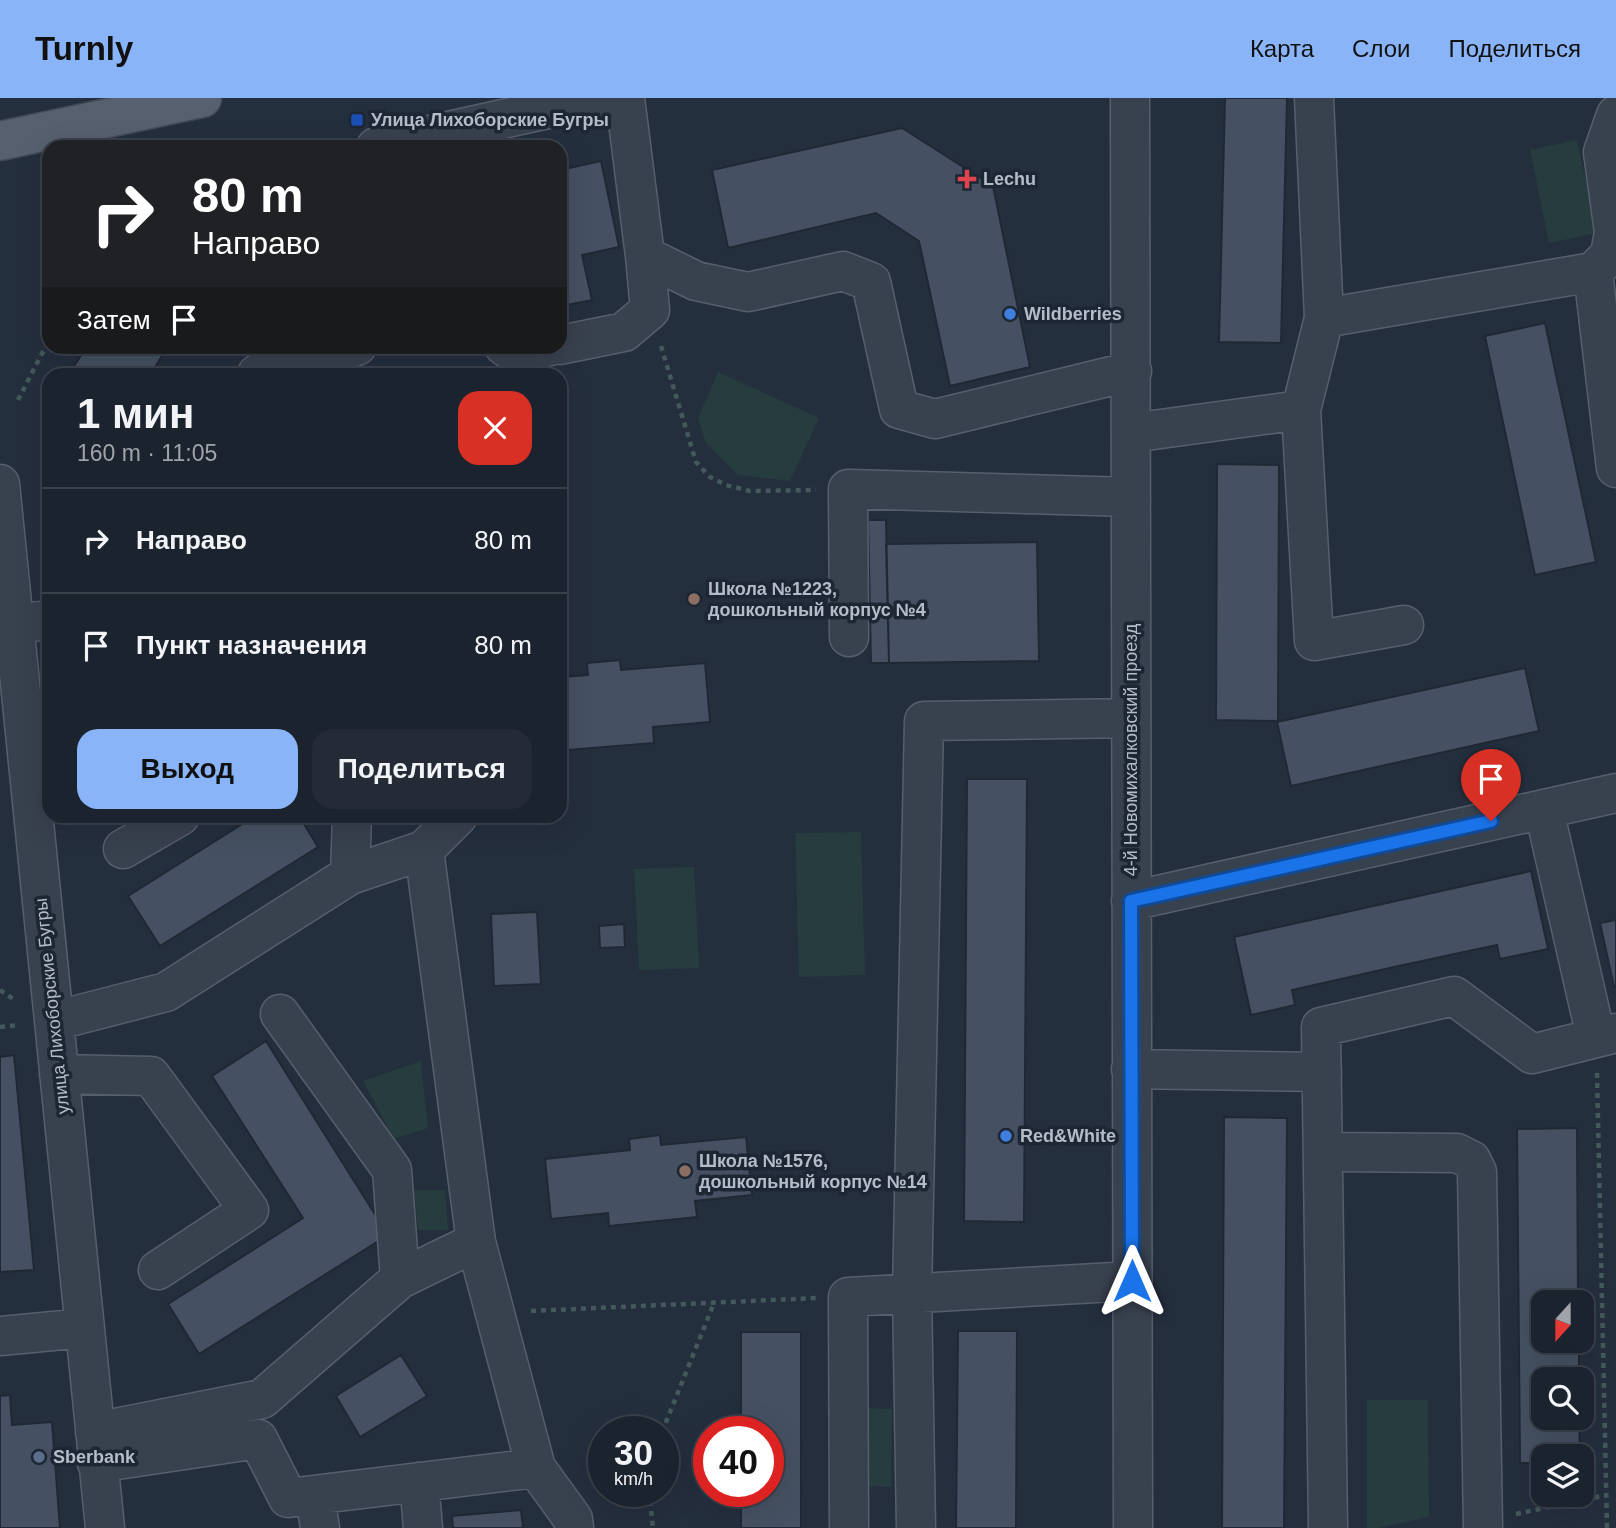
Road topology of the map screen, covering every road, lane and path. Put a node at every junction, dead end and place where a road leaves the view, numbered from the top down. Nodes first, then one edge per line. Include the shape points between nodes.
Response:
1 (202, 98) edge
2 (598, 98) edge
3 (625, 98) edge
4 (1130, 98) edge
5 (1314, 98) edge
6 (1616, 115) edge
7 (411, 140) edge
8 (0, 141) edge
9 (645, 257) junction
10 (1593, 272) junction
11 (650, 310) junction
12 (1324, 318) junction
13 (567, 344) edge
14 (42, 354) edge
15 (328, 354) edge
16 (278, 368) edge
17 (1132, 371) junction
18 (18, 400) dead end
19 (1301, 410) junction
20 (1131, 433) junction
21 (1616, 468) edge
22 (0, 484) edge
23 (848, 489) junction
24 (1131, 497) junction
25 (5, 581) edge
26 (1404, 625) dead end
27 (20, 635) edge
28 (849, 637) dead end
29 (35, 690) edge
30 (1131, 718) junction
31 (1616, 793) edge
32 (1544, 810) junction
33 (42, 812) edge
34 (43, 823) edge
35 (168, 823) edge
36 (352, 823) edge
37 (451, 823) edge
38 (123, 849) dead end
39 (424, 850) junction
40 (350, 875) junction
41 (1131, 901) junction
42 (0, 990) edge
43 (15, 1000) dead end
44 (280, 1014) dead end
45 (54, 1021) junction
46 (1606, 1035) edge
47 (1131, 1069) junction
48 (1322, 1072) junction
49 (59, 1074) junction
50 (1323, 1152) junction
51 (476, 1242) junction
52 (158, 1270) dead end
53 (400, 1279) junction
54 (1132, 1281) junction
55 (912, 1293) junction
56 (848, 1297) junction
57 (714, 1303) junction
58 (493, 1313) junction
59 (84, 1328) junction
60 (0, 1336) edge
61 (668, 1416) edge
62 (96, 1448) junction
63 (536, 1468) junction
64 (419, 1482) junction
65 (1606, 1495) junction
66 (651, 1507) edge
67 (317, 1511) edge
68 (577, 1525) edge
69 (1483, 1525) edge
70 (104, 1528) edge
71 (423, 1528) edge
72 (653, 1528) edge
73 (849, 1528) edge
74 (916, 1528) edge
75 (1133, 1528) edge
76 (1328, 1528) edge
77 (1606, 1528) edge

1 - 8 main road
2 - 7 street
3 - 9 street
4 - 17 street, 4-й Новомихалковский проезд
5 - 12 street
6 - 10 street via 1603,152 1614,232 1611,255
9 - 11 street
9 - 17 street via 696,281 748,292 843,271 871,282 899,409 936,419
10 - 12 street
10 - 21 street
11 - 13 street via 624,332
11 - 23 path via 696,462 710,477 750,491
12 - 19 street
14 - 18 path
15 - 16 street
17 - 20 street, 4-й Новомихалковский проезд
19 - 20 street
19 - 26 street via 1314,641
20 - 24 street, 4-й Новомихалковский проезд
22 - 25 street, улица Лихоборские Бугры
23 - 24 street
23 - 28 street
24 - 30 street, 4-й Новомихалковский проезд
25 - 27 street, улица Лихоборские Бугры
27 - 29 street, улица Лихоборские Бугры
29 - 33 street, улица Лихоборские Бугры
30 - 41 street, 4-й Новомихалковский проезд
30 - 55 street via 924,721
31 - 32 street
32 - 41 street
32 - 46 street
34 - 45 street, улица Лихоборские Бугры
35 - 38 street
36 - 40 street
37 - 39 street
39 - 40 street
39 - 51 street
40 - 45 street via 166,992
41 - 47 street, 4-й Новомихалковский проезд
42 - 43 path
44 - 53 street via 392,1170
45 - 49 street, улица Лихоборские Бугры
46 - 48 street via 1532,1054 1454,996 1321,1027
46 - 65 path
47 - 48 street
47 - 54 street, 4-й Новомихалковский проезд
48 - 50 street
49 - 52 street via 151,1076 249,1210
49 - 59 street, улица Лихоборские Бугры
50 - 69 street via 1457,1153 1471,1160 1477,1172
50 - 76 street
51 - 53 street
51 - 58 street
53 - 62 street via 262,1399
54 - 55 street
54 - 75 street, 4-й Новомихалковский проезд
55 - 56 street
55 - 74 street
56 - 57 path
56 - 73 street
57 - 58 path
57 - 61 path
58 - 63 street
59 - 60 street
59 - 62 street, улица Лихоборские Бугры
62 - 67 street via 258,1439 288,1498
62 - 70 street, улица Лихоборские Бугры
63 - 64 street
63 - 68 street
64 - 67 street
64 - 71 street
65 - 69 path
65 - 77 path
66 - 72 path

